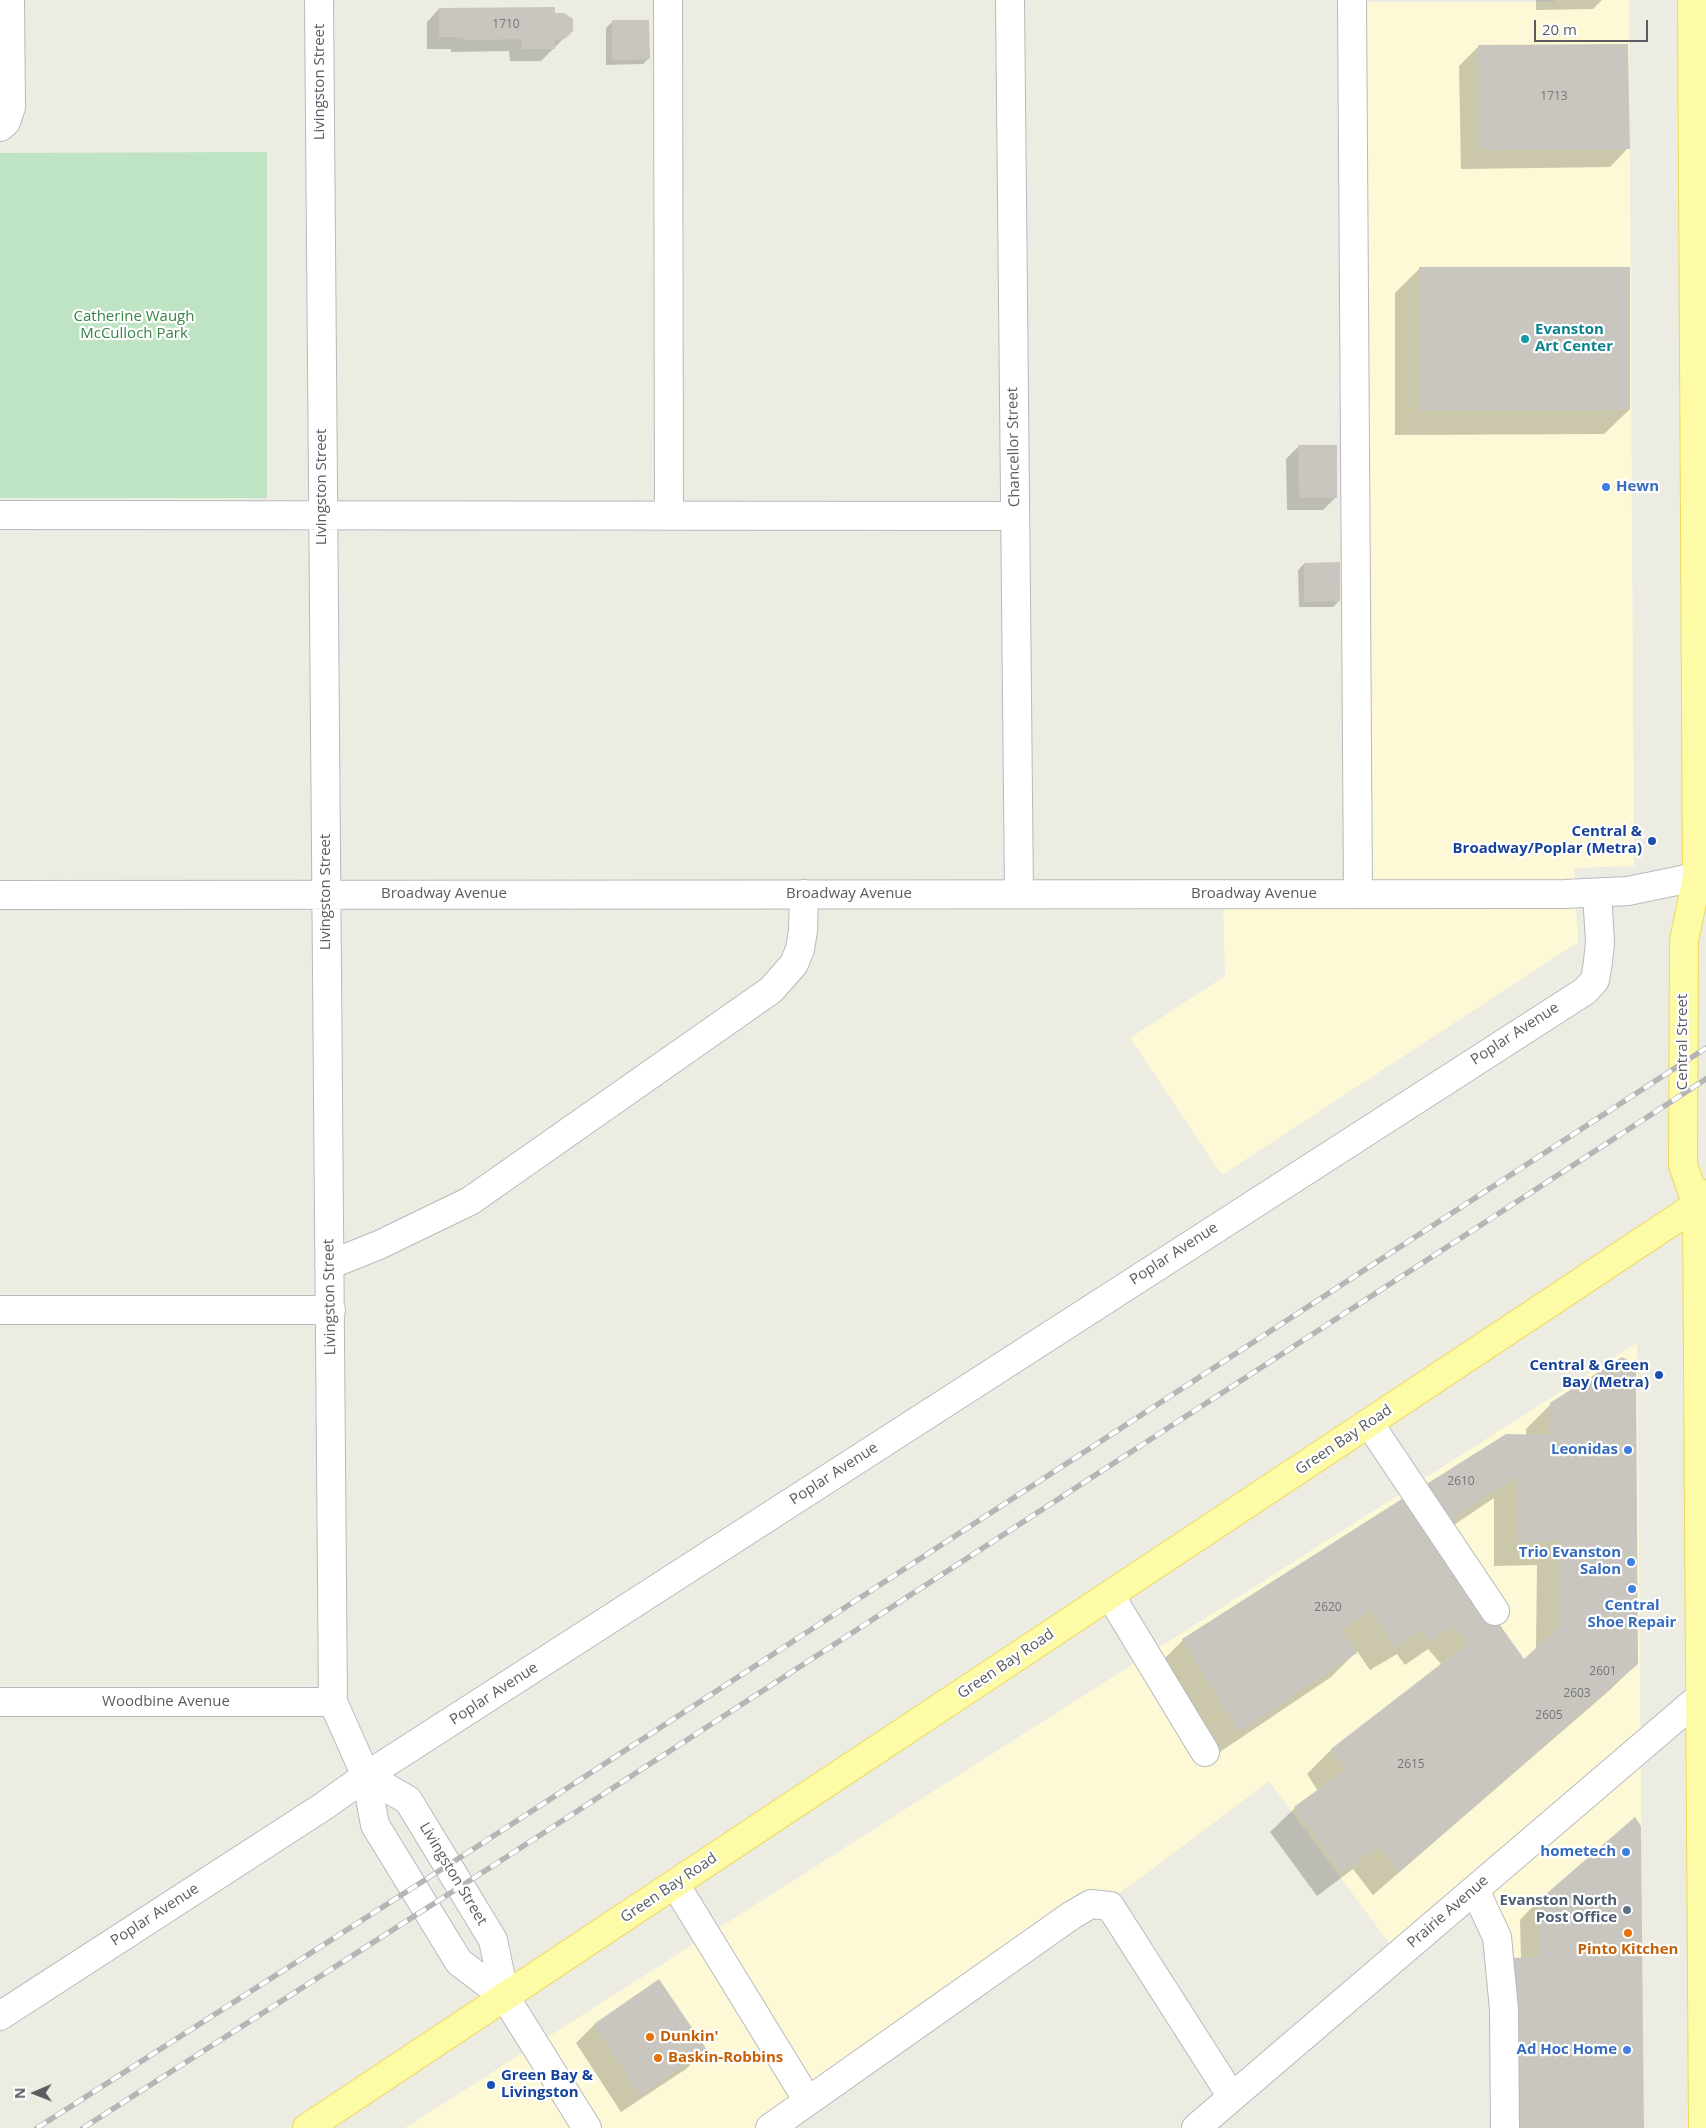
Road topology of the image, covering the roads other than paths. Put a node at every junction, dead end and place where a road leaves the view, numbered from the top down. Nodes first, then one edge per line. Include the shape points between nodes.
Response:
1 (10, 0) edge
2 (319, 0) edge
3 (668, 0) edge
4 (1010, 0) edge
5 (1352, 0) edge
6 (1692, 0) edge
7 (0, 127) edge
8 (0, 514) edge
9 (669, 515) junction
10 (322, 516) junction
11 (1015, 516) junction
12 (1702, 876) edge
13 (1597, 893) junction
14 (326, 894) junction
15 (804, 894) junction
16 (1019, 894) junction
17 (1358, 894) junction
18 (0, 895) edge
19 (1706, 906) edge
20 (1706, 1173) edge
21 (1701, 1202) edge
22 (330, 1265) junction
23 (0, 1310) edge
24 (331, 1310) junction
25 (1369, 1423) junction
26 (1110, 1595) junction
27 (1496, 1611) dead end
28 (1700, 1697) junction
29 (0, 1702) edge
30 (333, 1702) junction
31 (1703, 1736) edge
32 (1205, 1752) dead end
33 (366, 1776) junction
34 (675, 1884) junction
35 (1475, 1890) junction
36 (505, 1997) junction
37 (0, 2016) edge
38 (1232, 2098) junction
39 (808, 2101) junction
40 (307, 2128) edge
41 (587, 2128) edge
42 (770, 2128) edge
43 (1196, 2128) edge
44 (1505, 2128) edge
45 (1703, 2128) edge

1 - 7 street via 12,107 6,122
2 - 10 street, Livingston Street
3 - 9 street
4 - 11 street, Chancellor Street
5 - 17 street
6 - 12 main road, Central Street
8 - 10 street
9 - 10 street
9 - 11 street
10 - 14 street, Livingston Street
11 - 16 street, Chancellor Street
12 - 13 street, Broadway Avenue via 1628,891
12 - 19 main road, Central Street
12 - 21 main road, Central Street via 1684,941 1683,1165
13 - 17 street, Broadway Avenue
13 - 33 street, Poplar Avenue via 1598,962 1595,980 1585,990
14 - 15 street, Broadway Avenue
14 - 18 street, Broadway Avenue
14 - 22 street, Livingston Street
15 - 16 street, Broadway Avenue
15 - 22 street via 800,950 794,964 771,990 470,1201
16 - 17 street, Broadway Avenue
20 - 21 main road, Central Street
21 - 25 main road, Green Bay Road
21 - 28 main road, Central Street
22 - 24 street, Livingston Street
23 - 24 street
24 - 30 street, Livingston Street
25 - 26 main road, Green Bay Road
25 - 27 street
26 - 32 street
26 - 34 main road, Green Bay Road
28 - 31 main road, Central Street
28 - 35 street, Prairie Avenue
29 - 30 street, Woodbine Avenue
30 - 33 street, Livingston Street
31 - 45 main road, Central Street
33 - 36 street, Livingston Street via 375,1825 459,1962
33 - 36 street, Livingston Street via 408,1800 493,1940
33 - 37 street, Poplar Avenue
34 - 36 main road, Green Bay Road
34 - 39 street
35 - 38 street, Prairie Avenue
35 - 44 street via 1497,1937 1504,2009
36 - 40 main road, Green Bay Road
36 - 41 street, Livingston Street
38 - 39 street via 1110,1906 1091,1904
38 - 43 street, Prairie Avenue
39 - 42 street

